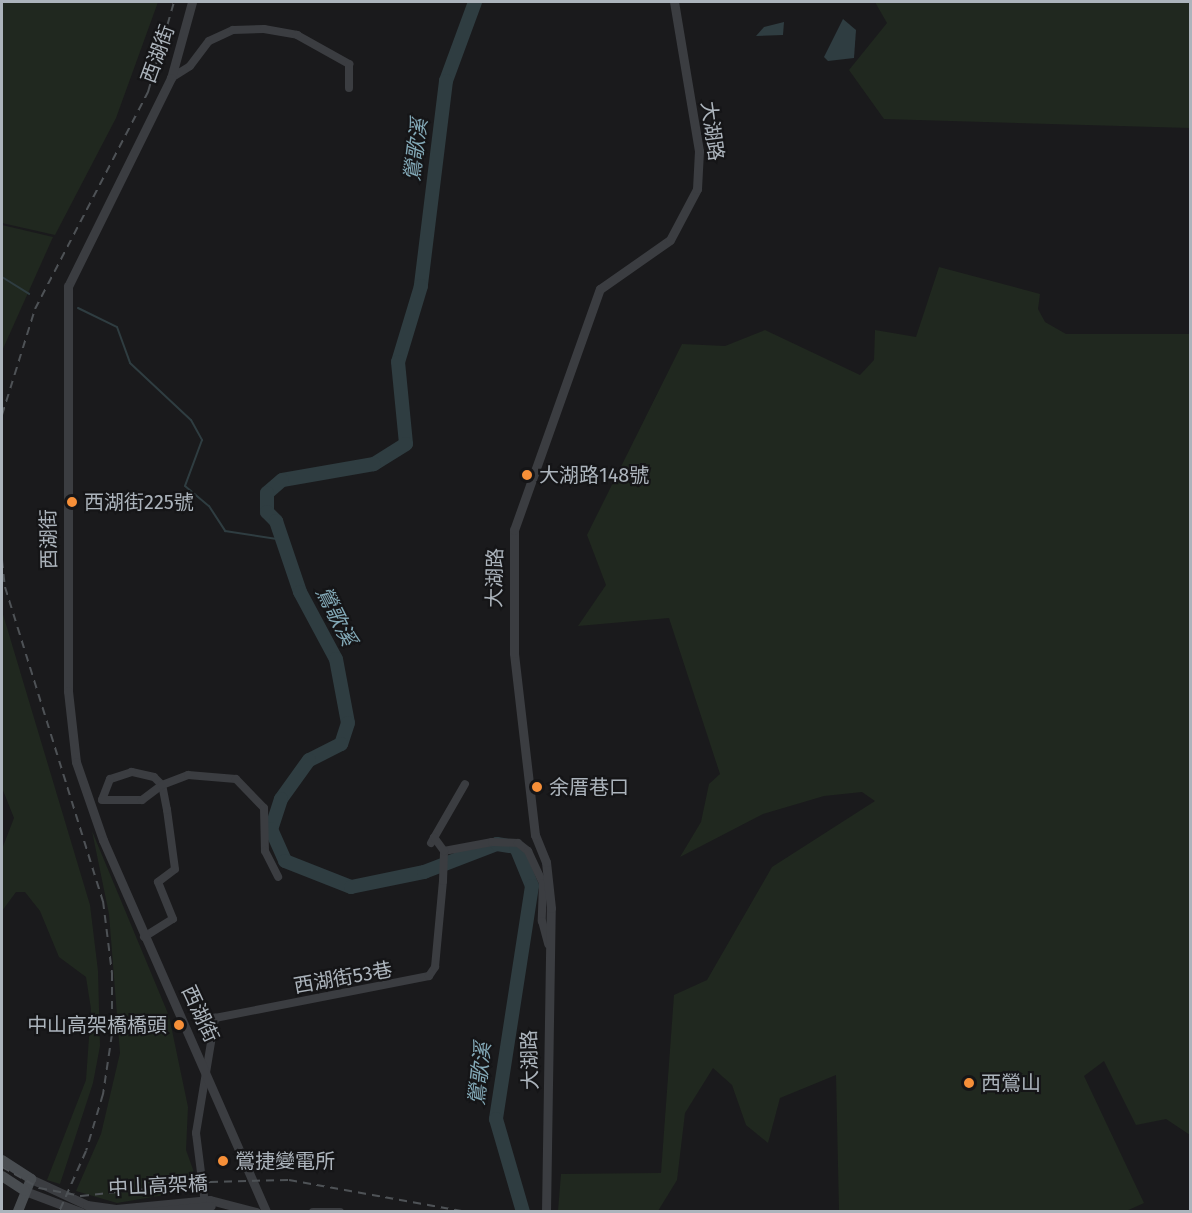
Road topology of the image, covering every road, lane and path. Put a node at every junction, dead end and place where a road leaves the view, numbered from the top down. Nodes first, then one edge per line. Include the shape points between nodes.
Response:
1 (192, 2) edge
2 (674, 2) edge
3 (171, 78) junction
4 (349, 88) dead end
5 (465, 784) dead end
6 (162, 785) junction
7 (444, 851) junction
8 (278, 877) dead end
9 (144, 937) junction
10 (549, 945) junction
11 (204, 1066) junction
12 (2, 1160) edge
13 (2, 1176) edge
14 (31, 1179) junction
15 (25, 1191) junction
16 (18, 1212) edge
17 (81, 1212) edge
18 (147, 1212) edge
19 (206, 1212) edge
20 (239, 1212) edge
21 (256, 1212) edge
22 (266, 1212) edge
23 (313, 1212) edge
24 (340, 1212) edge
25 (546, 1212) edge

1 - 3 street, 西湖街
2 - 10 street, 大湖路 via 699,151 697,189 670,240 600,289 514,530 514,653 535,835 550,885
3 - 4 street via 190,66 209,41 233,30 264,29 297,35 349,64
3 - 9 street, 西湖街 via 68,286 65,314 68,691 76,762
5 - 7 street via 433,840
6 - 6 street via 154,777 132,772 110,779 102,800 142,800
6 - 8 street via 188,775 236,778 264,808 265,851
6 - 9 street via 176,869 158,882 173,919
7 - 10 street via 492,842 518,843 528,851 543,883 542,921
7 - 11 street, 西湖街53巷 via 435,967 429,976 215,1018
9 - 11 street, 西湖街
10 - 25 street, 大湖路
11 - 19 street via 196,1133
11 - 22 street, 西湖街
12 - 14 main road
13 - 15 main road
14 - 15 main road
14 - 21 street, 中山高架橋 via 87,1205 116,1209 210,1200
15 - 16 main road
15 - 17 street
18 - 20 street, 中山高架橋 via 212,1206
23 - 24 street

